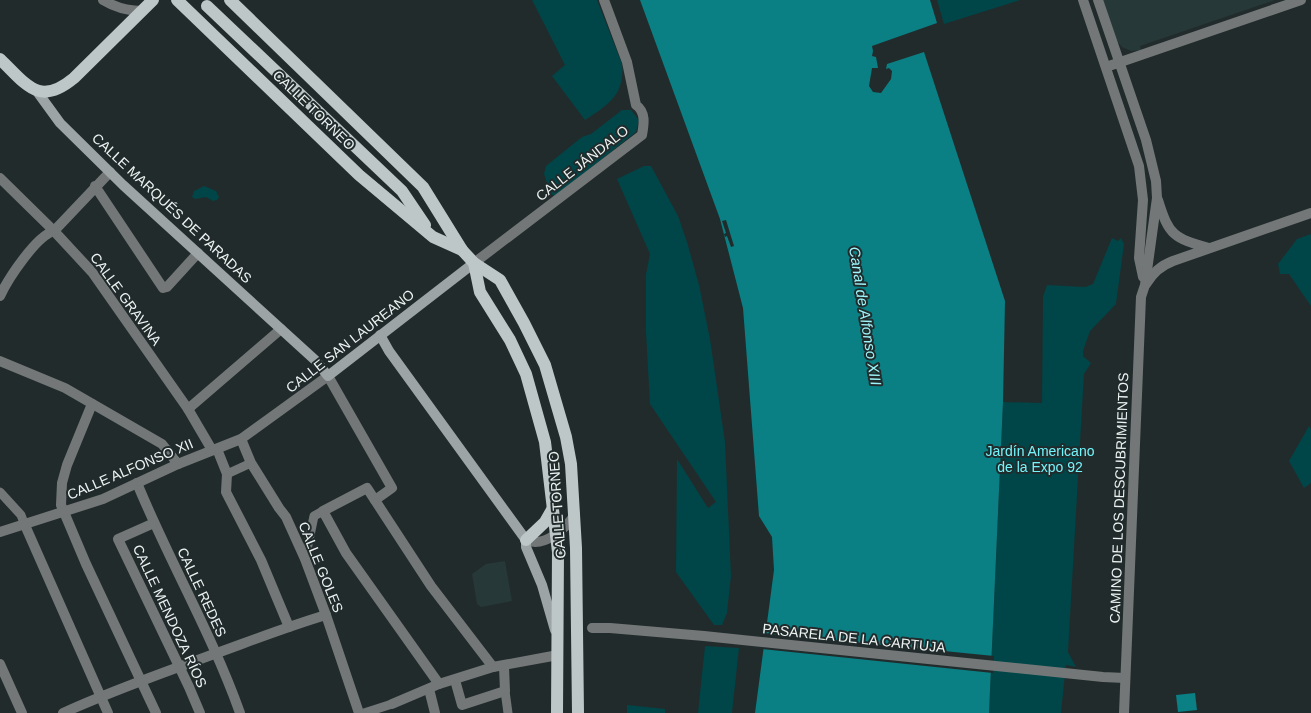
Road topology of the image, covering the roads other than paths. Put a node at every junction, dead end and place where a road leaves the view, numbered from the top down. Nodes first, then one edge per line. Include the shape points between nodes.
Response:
1 (103, 0) edge
2 (153, 0) edge
3 (177, 0) edge
4 (230, 0) edge
5 (604, 0) edge
6 (1083, 0) edge
7 (1098, 0) edge
8 (1301, 0) edge
9 (207, 6) dead end
10 (142, 11) junction
11 (0, 59) edge
12 (1119, 62) junction
13 (1106, 67) junction
14 (36, 90) junction
15 (110, 172) junction
16 (0, 178) edge
17 (95, 186) junction
18 (402, 191) junction
19 (1157, 198) junction
20 (438, 211) junction
21 (1311, 213) edge
22 (54, 231) junction
23 (433, 237) junction
24 (1209, 248) junction
25 (462, 250) junction
26 (198, 253) junction
27 (474, 263) junction
28 (1145, 285) junction
29 (0, 296) edge
30 (281, 329) junction
31 (380, 336) junction
32 (0, 361) edge
33 (328, 376) junction
34 (92, 404) junction
35 (188, 409) junction
36 (241, 439) junction
37 (215, 449) junction
38 (251, 463) junction
39 (178, 464) junction
40 (227, 474) junction
41 (137, 483) junction
42 (0, 492) edge
43 (375, 500) junction
44 (553, 508) junction
45 (64, 511) junction
46 (322, 511) junction
47 (24, 523) junction
48 (154, 523) junction
49 (563, 530) junction
50 (0, 532) edge
51 (530, 537) junction
52 (558, 552) junction
53 (305, 559) junction
54 (326, 615) junction
55 (289, 626) junction
56 (597, 628) dead end
57 (558, 642) junction
58 (216, 654) junction
59 (558, 655) junction
60 (0, 664) edge
61 (179, 666) junction
62 (499, 667) junction
63 (2, 675) edge
64 (1125, 678) junction
65 (455, 680) junction
66 (142, 681) junction
67 (439, 684) junction
68 (429, 689) junction
69 (505, 691) junction
70 (101, 696) junction
71 (392, 704) joint
72 (22, 713) edge
73 (63, 713) edge
74 (108, 713) edge
75 (156, 713) edge
76 (200, 713) edge
77 (240, 713) edge
78 (359, 713) edge
79 (364, 713) edge
80 (435, 713) edge
81 (508, 713) edge
82 (557, 713) edge
83 (578, 713) edge
84 (1124, 713) edge

1 - 10 street via 119,9
2 - 10 main road
3 - 23 main road, CALLE TORNEO via 359,175
4 - 20 main road, CALLE TORNEO via 423,187
5 - 27 street, CALLE JÁNDALO via 627,62 636,105 643,114 642,135
6 - 13 street, CAMINO DE LOS DESCUBRIMIENTOS
7 - 12 street, CAMINO DE LOS DESCUBRIMIENTOS
8 - 12 street
9 - 18 main road, CALLE TORNEO
10 - 14 main road via 63,87 45,93
11 - 14 main road, CALLE MARQUÉS DE PARADAS
12 - 13 street
12 - 19 street, CAMINO DE LOS DESCUBRIMIENTOS via 1152,162
13 - 28 street, CAMINO DE LOS DESCUBRIMIENTOS via 1139,166 1143,200 1139,258
14 - 15 main road, CALLE MARQUÉS DE PARADAS via 60,123
15 - 17 street
15 - 26 main road, CALLE MARQUÉS DE PARADAS
16 - 22 street, CALLE GRAVINA
17 - 22 street
17 - 26 street via 163,288
18 - 20 main road, CALLE TORNEO
18 - 23 main road, CALLE TORNEO
19 - 24 street via 1166,225 1174,235
19 - 28 street, CAMINO DE LOS DESCUBRIMIENTOS
20 - 25 main road, CALLE TORNEO
21 - 24 street
22 - 29 street via 48,232 25,256
22 - 35 street, CALLE GRAVINA via 92,272
23 - 25 main road, CALLE TORNEO
24 - 28 street via 1161,266
25 - 27 main road, CALLE TORNEO
26 - 30 main road, CALLE MARQUÉS DE PARADAS
27 - 31 main road, CALLE SAN LAUREANO
27 - 44 main road, CALLE TORNEO via 480,292 510,340 526,374 544,442
27 - 49 main road, CALLE TORNEO via 500,280 545,365 571,464 574,514
28 - 64 street, CAMINO DE LOS DESCUBRIMIENTOS via 1141,297
30 - 33 main road, CALLE MARQUÉS DE PARADAS
30 - 35 street
31 - 33 main road, CALLE SAN LAUREANO
31 - 51 main road, CALLE TORNEO
32 - 34 street via 65,388
33 - 36 street, CALLE SAN LAUREANO
33 - 43 street via 392,488
34 - 39 street via 162,444
34 - 45 street via 62,483 60,506
35 - 37 street, CALLE GRAVINA
36 - 37 street, CALLE ALFONSO XII
36 - 38 street, CALLE GOLES
37 - 39 street, CALLE ALFONSO XII
37 - 40 street, CALLE GRAVINA
38 - 40 street
38 - 53 street, CALLE GOLES via 286,517
39 - 41 street, CALLE ALFONSO XII
40 - 55 street, CALLE GRAVINA via 226,492 261,560
41 - 45 street, CALLE ALFONSO XII
41 - 48 street, CALLE REDES
42 - 47 street via 21,515
43 - 46 street via 367,488
43 - 62 street via 431,586
44 - 49 main road, CALLE TORNEO
44 - 51 main road
45 - 47 street, CALLE ALFONSO XII
45 - 66 street
46 - 53 street via 314,516
46 - 67 street via 346,553
47 - 50 street, CALLE ALFONSO XII
47 - 70 street
48 - 58 street, CALLE REDES
48 - 61 street, CALLE MENDOZA RÍOS via 118,539
49 - 51 street
49 - 52 main road, CALLE TORNEO
49 - 52 main road via 568,536
49 - 83 main road, CALLE TORNEO via 578,628
51 - 57 main road, CALLE TORNEO via 526,547 542,585
52 - 57 main road, CALLE TORNEO
53 - 54 street, CALLE GOLES
54 - 55 street
54 - 78 street, CALLE GOLES
55 - 58 street
56 - 64 street, PASARELA DE LA CARTUJA
57 - 59 main road, CALLE TORNEO
58 - 61 street
58 - 77 street, CALLE REDES
59 - 62 street
59 - 82 main road, CALLE TORNEO
60 - 63 street
61 - 66 street
61 - 76 street, CALLE MENDOZA RÍOS
62 - 65 street
62 - 69 street
63 - 72 street
64 - 84 street, CAMINO DE LOS DESCUBRIMIENTOS
65 - 67 street
65 - 69 street via 462,705
66 - 70 street
66 - 75 street
67 - 68 street
68 - 71 street
68 - 80 street
69 - 81 street
70 - 73 street
70 - 74 street
71 - 79 street

